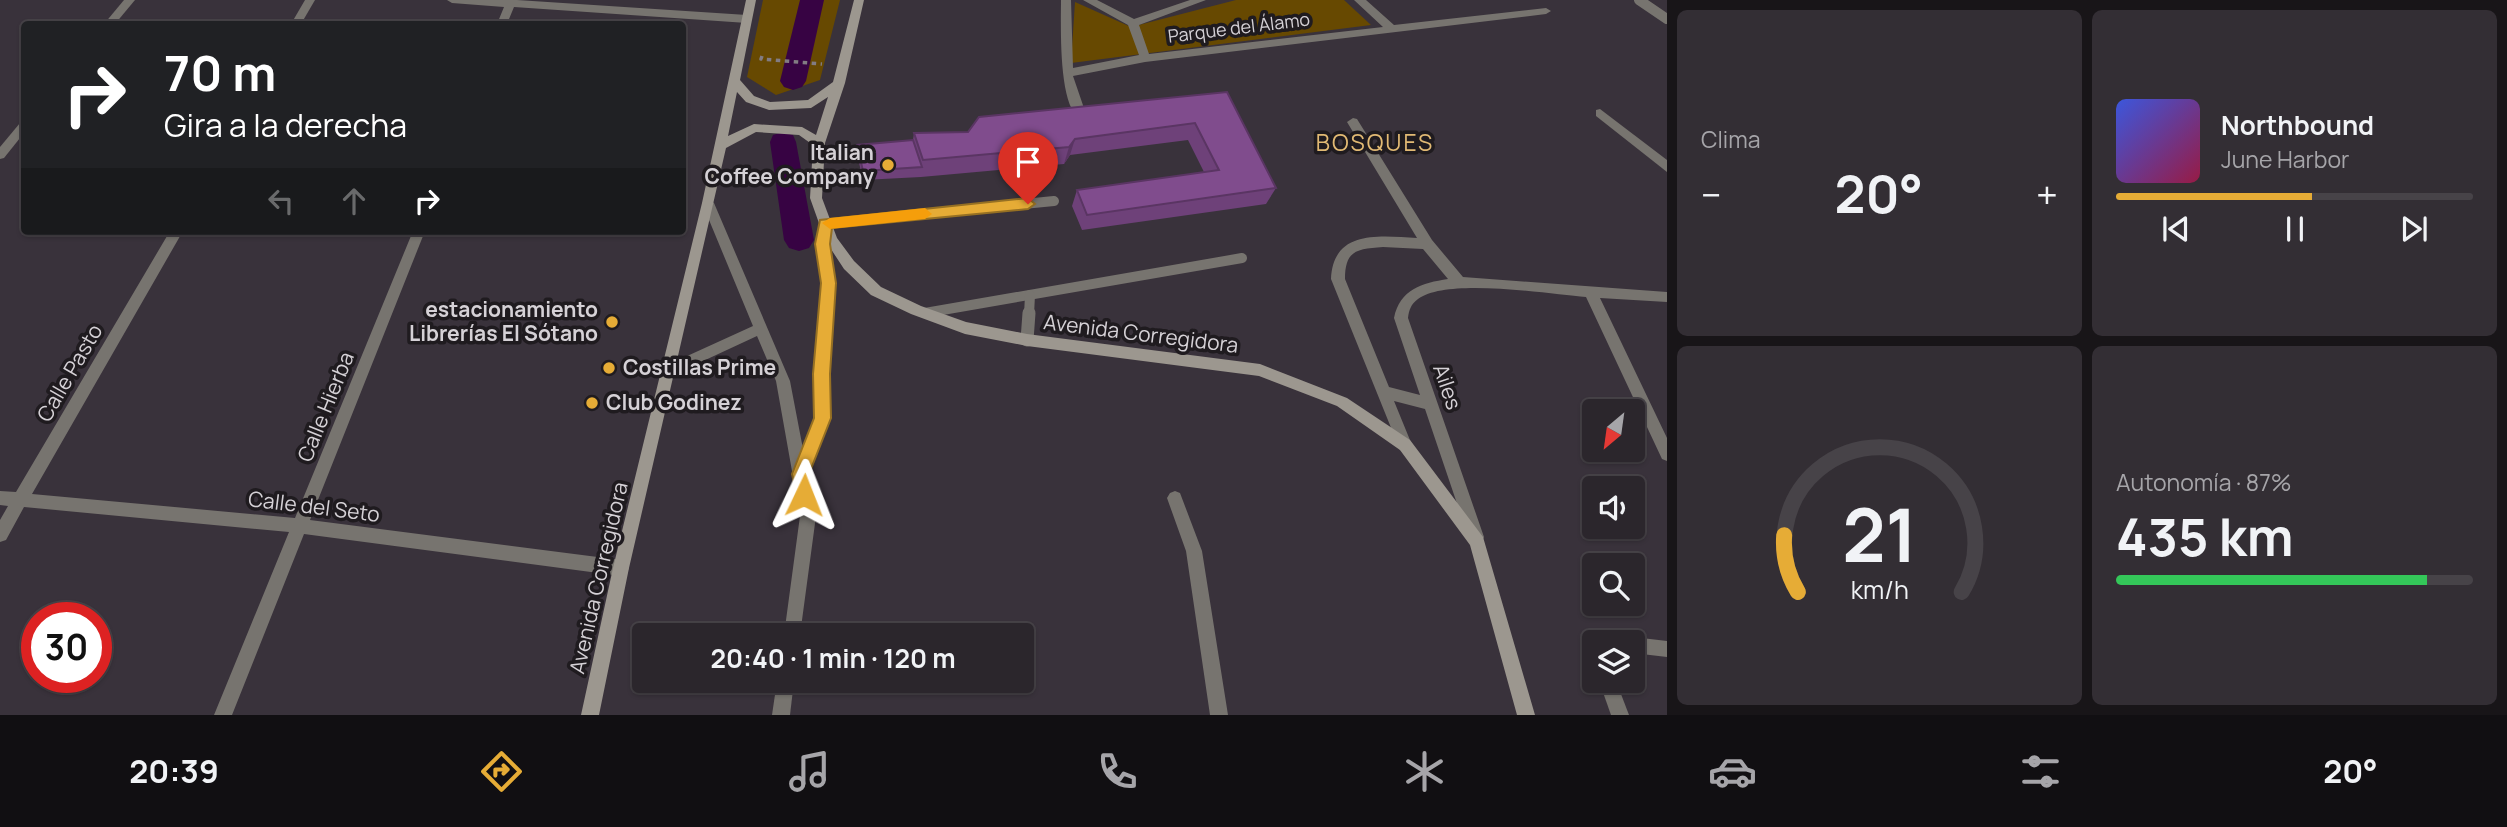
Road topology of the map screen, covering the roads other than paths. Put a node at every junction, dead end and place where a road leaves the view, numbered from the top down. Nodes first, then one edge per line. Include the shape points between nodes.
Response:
1 (130, 0) edge
2 (310, 0) edge
3 (452, 0) edge
4 (751, 0) edge
5 (860, 0) edge
6 (1066, 0) edge
7 (1088, 0) edge
8 (1201, 0) edge
9 (1359, 0) edge
10 (1639, 0) edge
11 (511, 2) edge
12 (1546, 11) dead end
13 (747, 19) junction
14 (1667, 19) edge
15 (112, 21) edge
16 (298, 21) edge
17 (503, 21) edge
18 (1133, 23) junction
19 (1390, 27) junction
20 (1145, 58) junction
21 (1066, 73) junction
22 (735, 82) junction
23 (839, 83) junction
24 (1600, 113) dead end
25 (1080, 114) edge
26 (1353, 122) dead end
27 (21, 130) edge
28 (819, 143) junction
29 (720, 146) junction
30 (0, 155) edge
31 (1667, 167) edge
32 (1054, 201) dead end
33 (708, 203) junction
34 (825, 223) junction
35 (175, 235) edge
36 (417, 235) edge
37 (1427, 244) junction
38 (1242, 258) dead end
39 (1459, 282) junction
40 (1590, 291) junction
41 (1030, 295) junction
42 (1667, 297) edge
43 (925, 313) junction
44 (761, 328) junction
45 (1027, 340) junction
46 (668, 371) junction
47 (1384, 392) junction
48 (1431, 404) junction
49 (1405, 445) junction
50 (1667, 454) edge
51 (801, 474) junction
52 (0, 498) edge
53 (1175, 498) dead end
54 (21, 499) junction
55 (301, 526) junction
56 (0, 535) edge
57 (1478, 542) junction
58 (621, 568) junction
59 (794, 623) edge
60 (1645, 646) edge
61 (1667, 649) edge
62 (784, 693) edge
63 (1612, 693) edge
64 (223, 715) edge
65 (590, 715) edge
66 (781, 715) edge
67 (1219, 715) edge
68 (1526, 715) edge
69 (1620, 715) edge

1 - 15 street
2 - 16 street
3 - 11 street
4 - 13 main road, Avenida Corregidora
5 - 23 main road, Avenida Corregidora
6 - 21 street
7 - 18 street
8 - 18 street, Parque del Álamo
9 - 19 street
10 - 14 lane
11 - 13 street
11 - 17 street
12 - 19 street, Parque del Álamo
13 - 22 main road, Avenida Corregidora
18 - 20 street, Parque del Álamo
19 - 20 street, Parque del Álamo
20 - 21 street, Parque del Álamo
21 - 25 street
22 - 23 main road via 750,99 769,106 811,104
22 - 29 main road, Avenida Corregidora
23 - 28 main road, Avenida Corregidora
24 - 31 street
26 - 37 street
27 - 30 street
28 - 29 main road via 802,131 754,128
28 - 34 main road, Avenida Corregidora via 816,198
29 - 33 main road, Avenida Corregidora
32 - 34 lane
33 - 44 street
33 - 46 main road, Avenida Corregidora
34 - 43 main road, Avenida Corregidora via 849,265 876,291
34 - 51 street via 829,283 821,374 823,418
35 - 54 street, Calle Pasto
36 - 55 street, Calle Hierba
37 - 39 street
37 - 47 street via 1358,245 1343,253 1336,265
38 - 41 lane
39 - 40 street, Ailes
39 - 48 street, Ailes via 1430,287 1409,296 1402,305 1401,318
40 - 42 street, Ailes
40 - 50 street
41 - 43 lane
41 - 45 lane
43 - 45 main road, Avenida Corregidora via 965,328
44 - 46 street
44 - 51 street via 783,381
45 - 49 main road, Avenida Corregidora via 1260,370 1342,402
46 - 58 main road, Avenida Corregidora
47 - 48 street
47 - 49 street
48 - 57 street, Ailes
49 - 57 main road, Avenida Corregidora
51 - 59 street via 808,516
52 - 54 street, Calle del Seto
53 - 67 street via 1194,551
54 - 55 street, Calle del Seto
54 - 56 street, Calle Pasto
55 - 58 street, Calle del Seto
55 - 64 street, Calle Hierba
57 - 68 main road, Avenida Corregidora
58 - 65 main road, Avenida Corregidora
60 - 61 street
62 - 66 street
63 - 69 street

